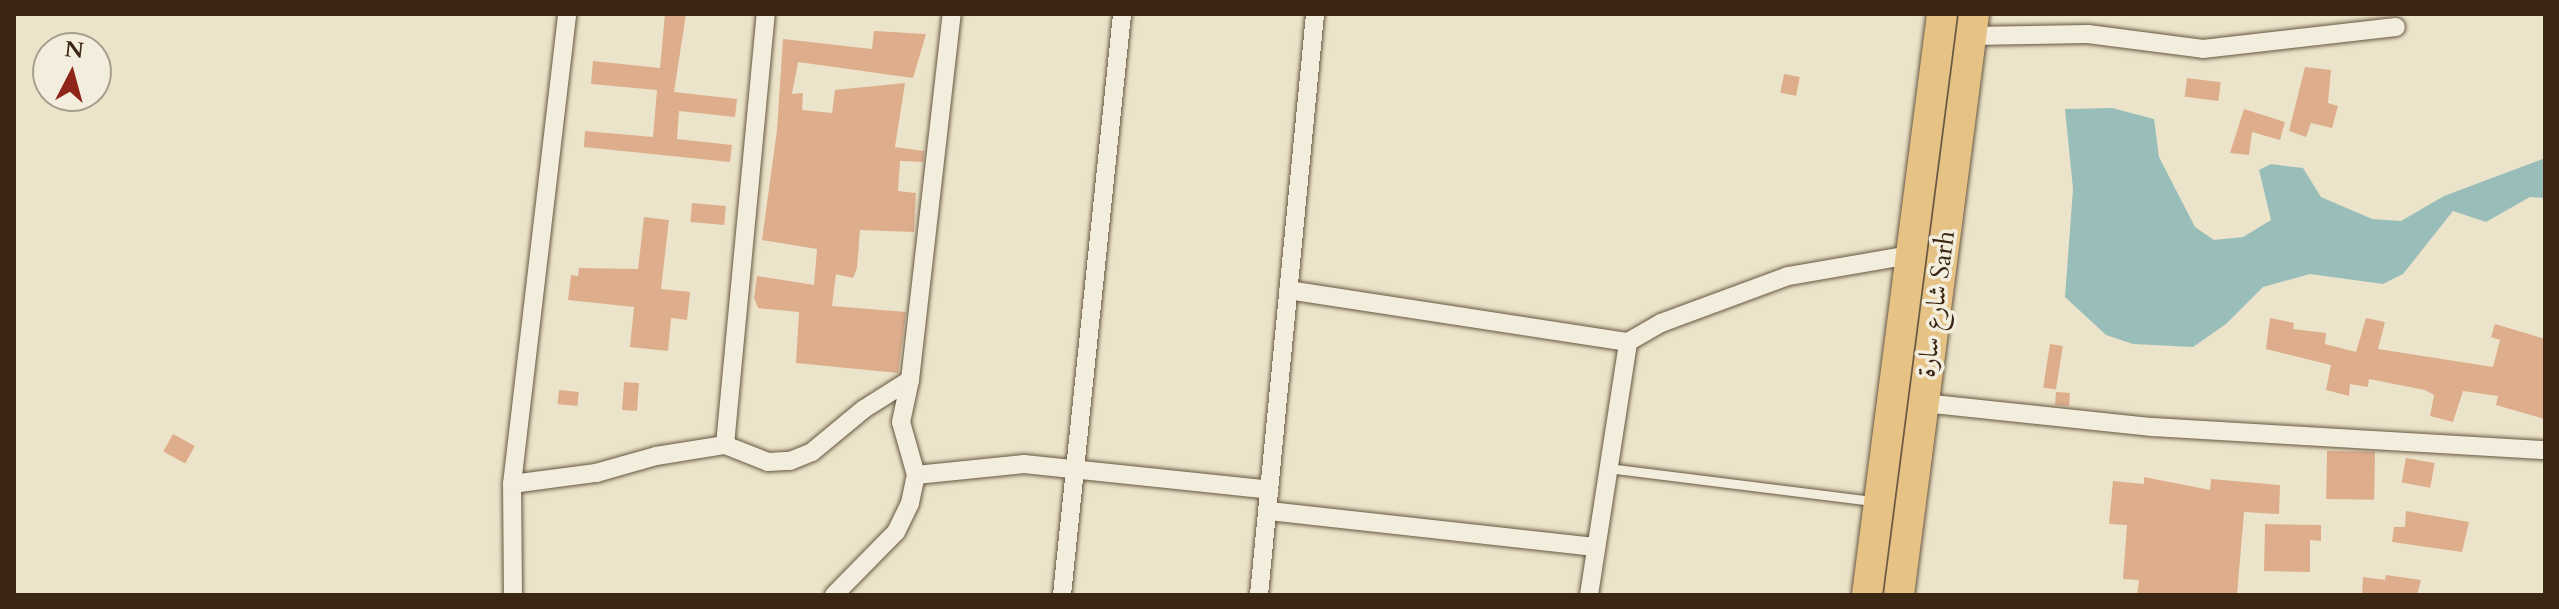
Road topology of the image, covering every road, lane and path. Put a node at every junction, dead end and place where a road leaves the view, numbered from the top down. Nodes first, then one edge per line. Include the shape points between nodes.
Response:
1 (567, 14) edge
2 (766, 14) edge
3 (952, 14) edge
4 (1122, 14) edge
5 (1315, 14) edge
6 (1942, 14) edge
7 (1973, 25) edge
8 (2396, 27) dead end
9 (1909, 255) junction
10 (1288, 290) junction
11 (1628, 342) junction
12 (910, 380) junction
13 (1923, 403) junction
14 (725, 445) junction
15 (2545, 450) edge
16 (1608, 468) junction
17 (1075, 470) junction
18 (916, 475) junction
19 (512, 484) junction
20 (1270, 490) junction
21 (1879, 502) junction
22 (1269, 511) junction
23 (1595, 547) junction
24 (513, 595) edge
25 (834, 595) edge
26 (1062, 595) edge
27 (1259, 595) edge
28 (1589, 595) edge
29 (1867, 595) edge
30 (1899, 595) edge

1 - 19 street
2 - 14 street
3 - 12 street
4 - 17 street
5 - 10 street
6 - 9 highway, شارع سارة Sarh
7 - 8 street via 2203,49
7 - 13 highway, شارع سارة Sarh
9 - 11 street via 1788,276 1675,318
9 - 21 highway, شارع سارة Sarh
10 - 11 street
10 - 20 street
11 - 16 street
12 - 14 street via 812,452 790,461 768,462
12 - 18 street via 901,422
13 - 15 street via 2153,427
13 - 30 highway, شارع سارة Sarh
14 - 19 street via 596,473
16 - 21 lane
16 - 23 street
17 - 18 street via 979,465
17 - 20 street
17 - 26 street
18 - 25 street via 896,532
19 - 24 street
20 - 22 street
21 - 29 highway, شارع سارة Sarh
22 - 23 street
22 - 27 street
23 - 28 street

